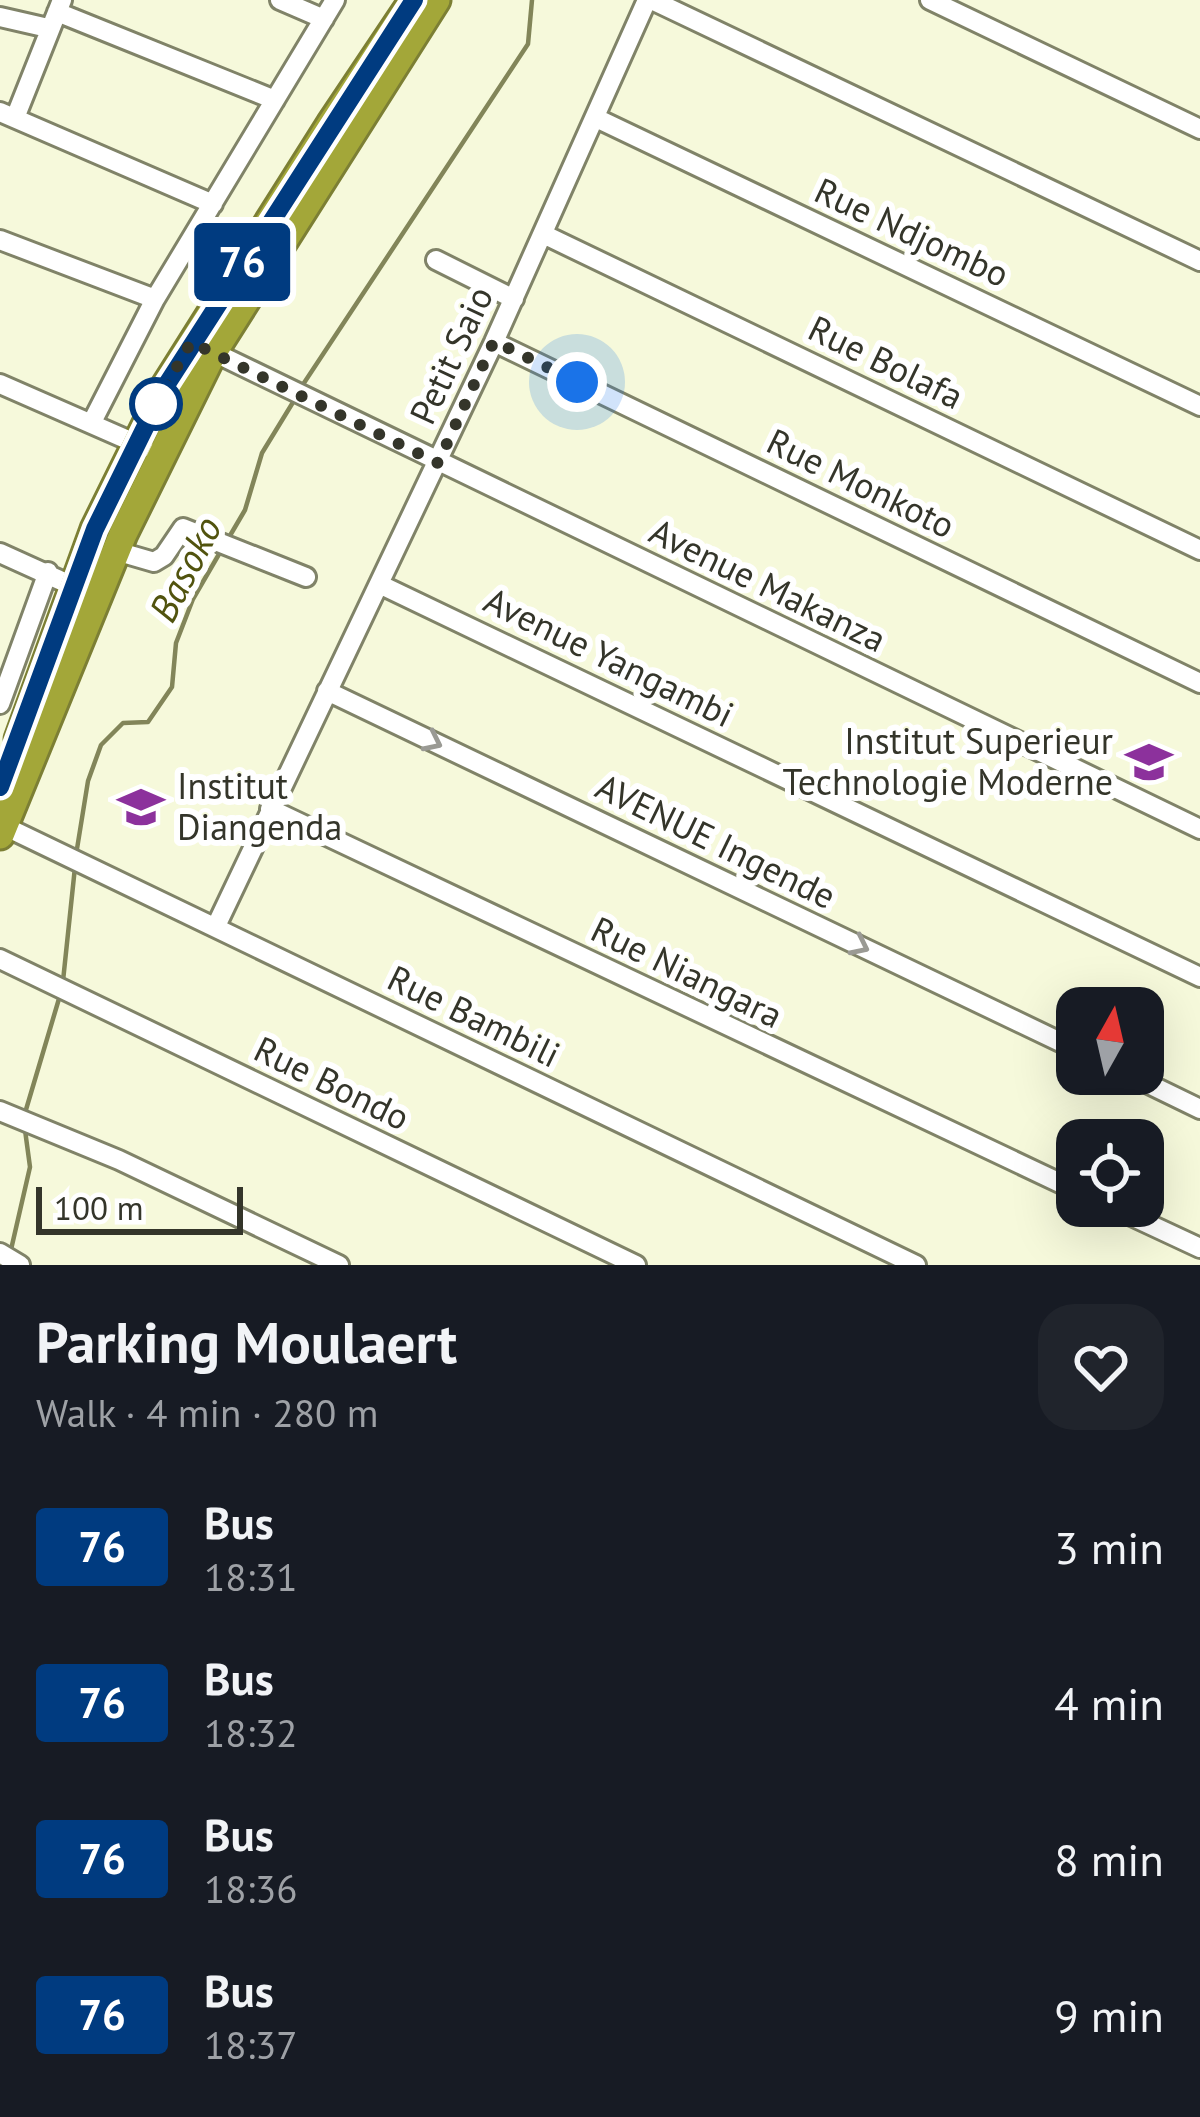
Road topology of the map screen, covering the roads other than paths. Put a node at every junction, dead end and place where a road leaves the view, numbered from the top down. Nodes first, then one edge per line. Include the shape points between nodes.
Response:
1 (280, 0) edge
2 (334, 0) edge
3 (414, 0) edge
4 (436, 0) edge
5 (650, 0) edge
6 (930, 0) edge
7 (56, 14) edge
8 (0, 17) edge
9 (324, 19) junction
10 (275, 100) junction
11 (7, 115) edge
12 (596, 118) junction
13 (1200, 129) edge
14 (213, 203) junction
15 (543, 234) junction
16 (0, 240) edge
17 (436, 260) dead end
18 (1200, 261) edge
19 (514, 298) junction
20 (155, 299) junction
21 (494, 341) junction
22 (202, 347) junction
23 (0, 383) edge
24 (1200, 406) edge
25 (92, 422) junction
26 (148, 450) junction
27 (438, 463) junction
28 (1200, 550) edge
29 (116, 551) junction
30 (0, 553) edge
31 (48, 572) junction
32 (306, 577) dead end
33 (379, 584) junction
34 (75, 586) junction
35 (6, 676) edge
36 (1200, 683) edge
37 (327, 692) junction
38 (0, 704) edge
39 (0, 787) edge
40 (270, 809) junction
41 (1200, 829) edge
42 (2, 830) edge
43 (212, 926) junction
44 (0, 959) edge
45 (1200, 977) edge
46 (1056, 1040) edge
47 (1164, 1091) edge
48 (1200, 1108) edge
49 (0, 1111) edge
50 (1056, 1181) edge
51 (1155, 1227) edge
52 (1200, 1248) edge
53 (0, 1253) edge
54 (20, 1265) edge
55 (339, 1265) edge
56 (636, 1265) edge
57 (916, 1265) edge

1 - 9 street
2 - 9 street
3 - 22 highway
4 - 22 highway
5 - 12 street, Petit Saio
5 - 18 street
6 - 13 street
7 - 8 street
7 - 10 street
7 - 11 street
9 - 10 street
10 - 14 street
11 - 14 street
12 - 15 street, Petit Saio
12 - 24 street, Rue Ndjombo
14 - 20 street
15 - 19 street, Petit Saio
15 - 28 street, Rue Bolafa
16 - 20 street
17 - 19 street
19 - 21 street, Petit Saio
20 - 25 street
21 - 27 street, Petit Saio
21 - 36 street, Rue Monkoto
22 - 26 highway
22 - 27 street, Avenue Makanza
23 - 25 street
25 - 26 street
26 - 29 highway
26 - 34 highway via 111,491
27 - 33 street, Petit Saio
27 - 41 street, Avenue Makanza
29 - 32 street via 154,562 183,528
29 - 42 highway
30 - 31 street
31 - 34 street
31 - 35 street
33 - 37 street, Petit Saio
33 - 45 street, Avenue Yangambi
34 - 39 highway
35 - 38 street
37 - 40 street, Petit Saio
37 -> 46 street, AVENUE Ingende
40 - 43 street, Petit Saio
40 - 50 street, Rue Niangara
42 - 43 street, Rue Bambili
43 - 57 street, Rue Bambili
44 - 56 street, Rue Bondo
47 - 48 street
49 - 55 street
51 - 52 street
53 - 54 street

